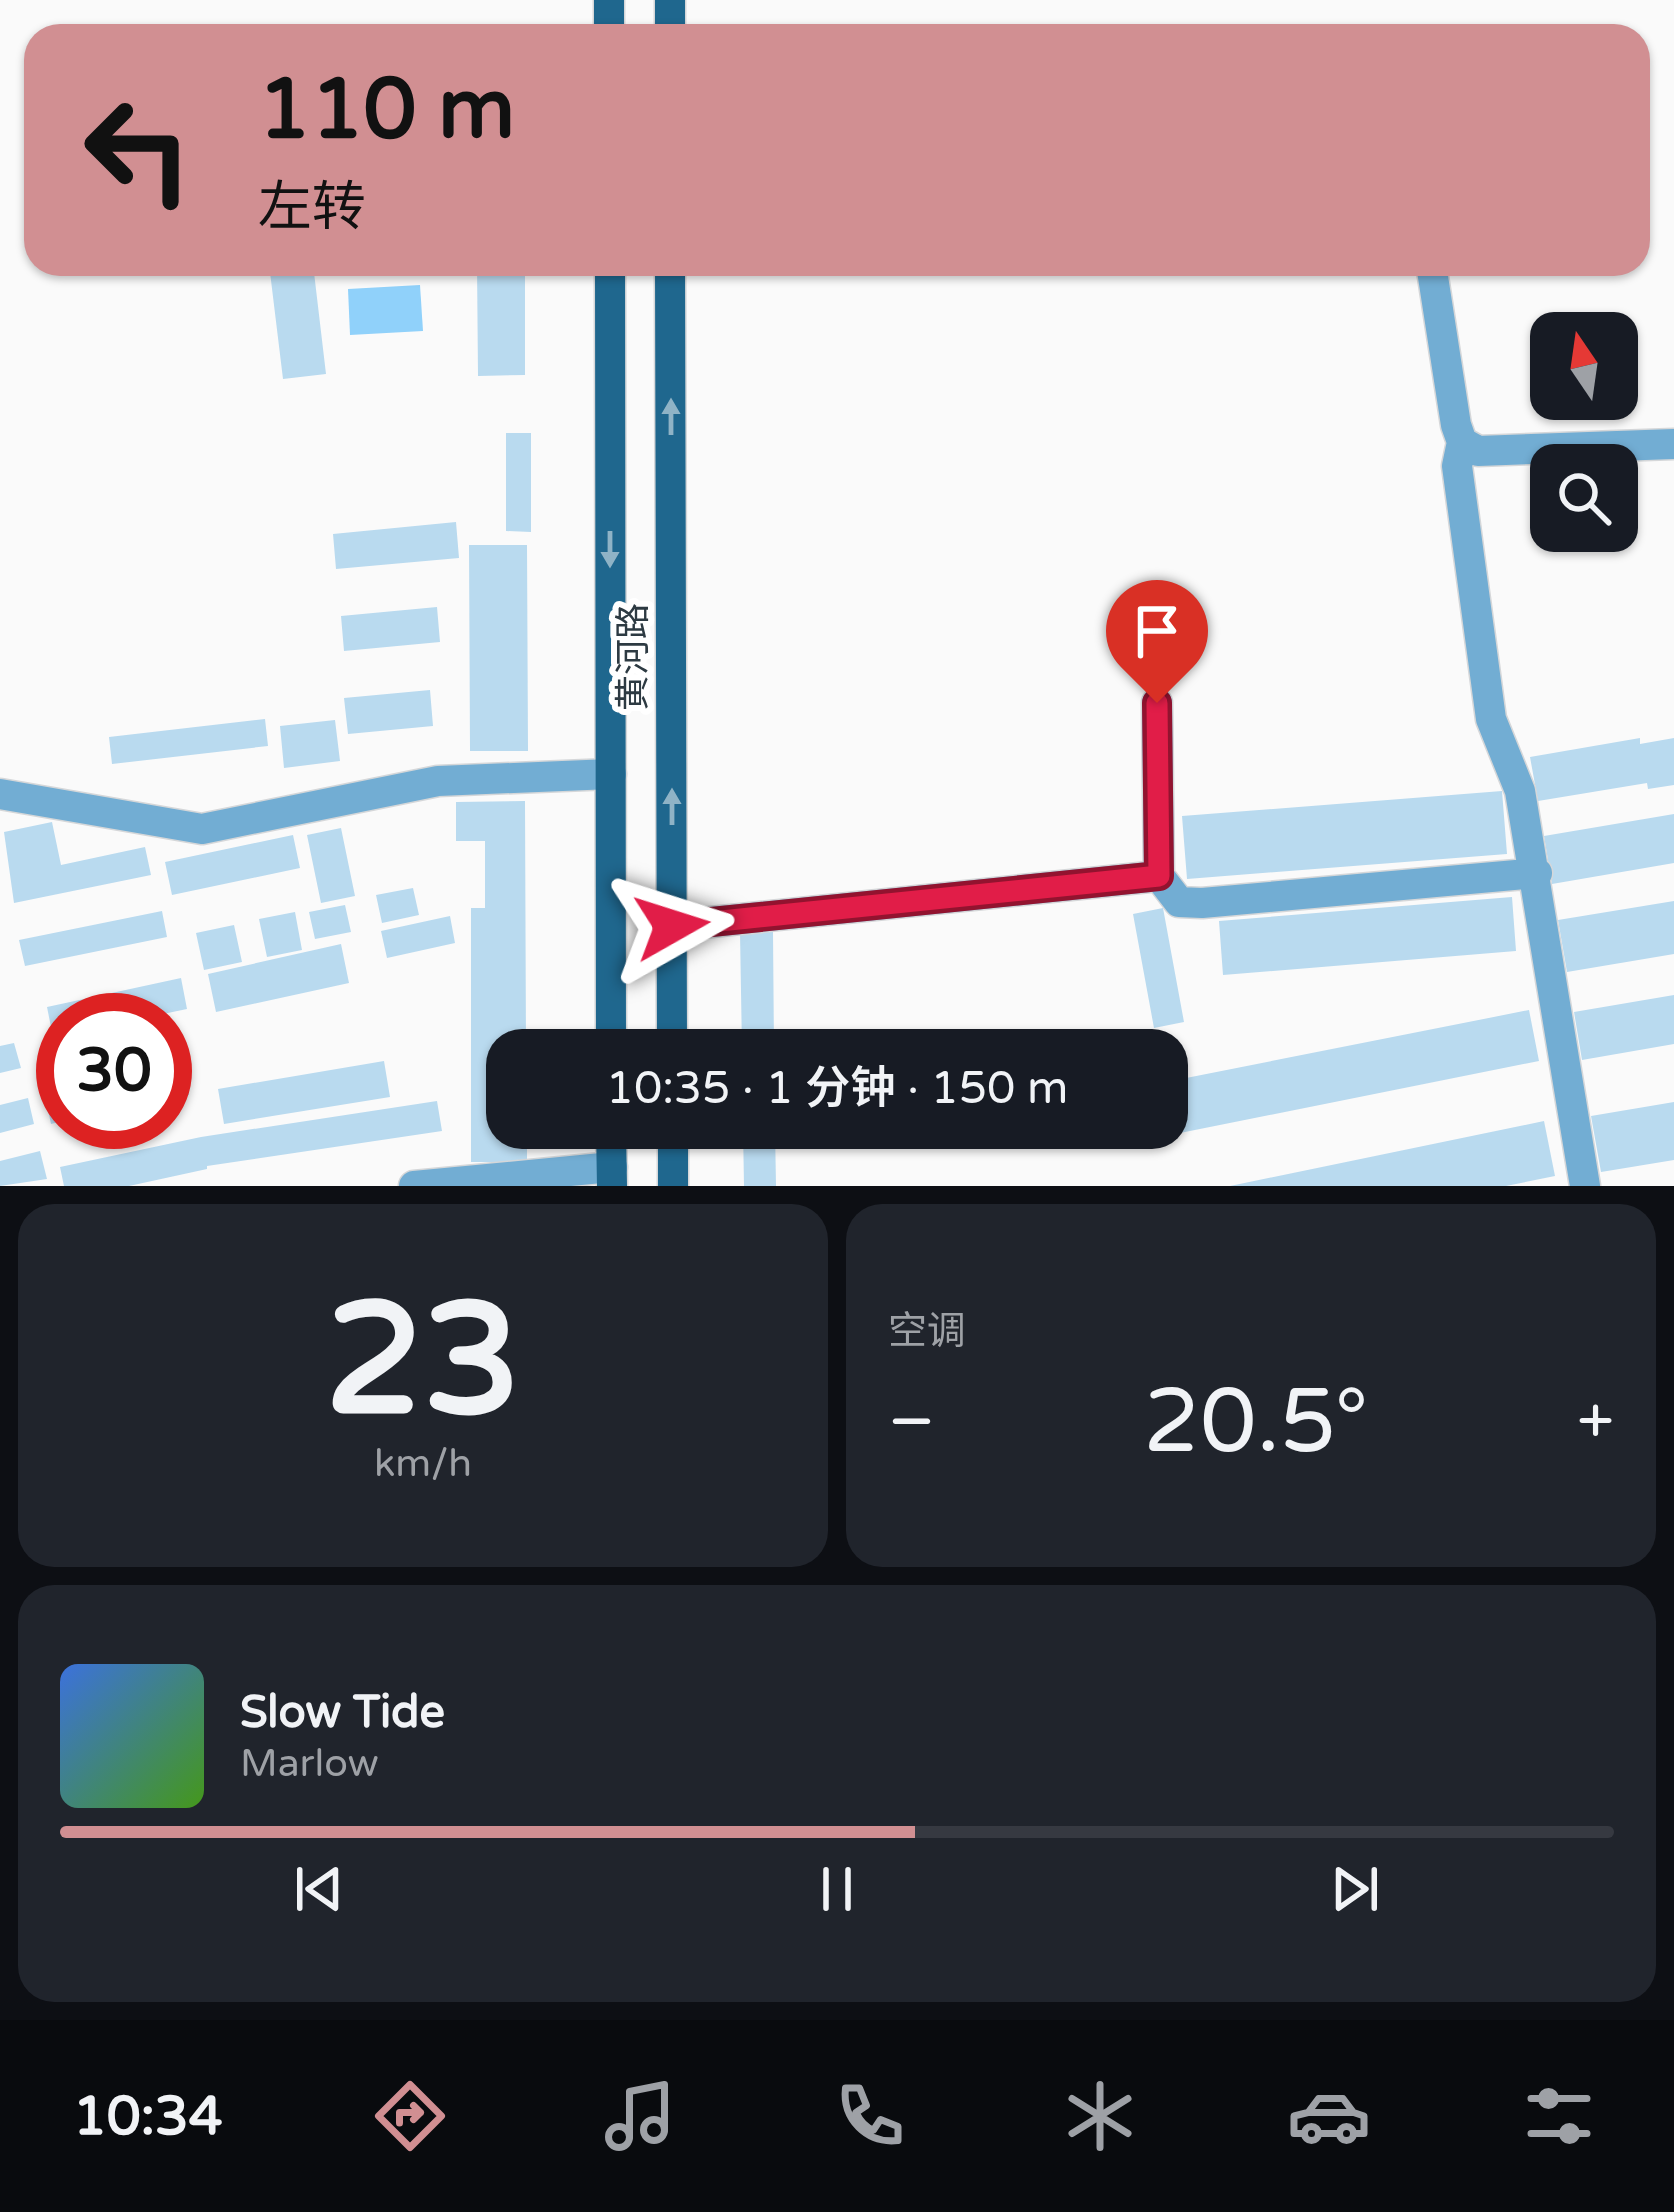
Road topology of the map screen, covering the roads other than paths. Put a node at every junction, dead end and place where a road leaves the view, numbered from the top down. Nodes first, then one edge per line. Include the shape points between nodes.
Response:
1 (610, 276) edge
2 (670, 276) edge
3 (1433, 276) edge
4 (1462, 442) junction
5 (1674, 444) edge
6 (1157, 703) dead end
7 (611, 774) junction
8 (0, 794) edge
9 (1537, 873) junction
10 (1159, 876) junction
11 (672, 926) junction
12 (611, 1029) edge
13 (672, 1029) edge
14 (673, 1149) edge
15 (612, 1177) edge
16 (414, 1186) edge
17 (673, 1186) edge
18 (1586, 1186) edge

1 -> 7 main road, 黄河路
11 -> 2 main road, 黄河路
3 - 4 street
4 - 5 street via 1478,451
4 - 9 street via 1457,466 1491,719 1520,791
6 - 10 street
7 - 8 street via 438,782 202,829
7 - 12 main road, 黄河路
9 - 10 street via 1202,904 1179,902
9 - 18 street
10 - 11 street
11 - 13 main road, 黄河路
14 - 17 main road
15 - 16 street

